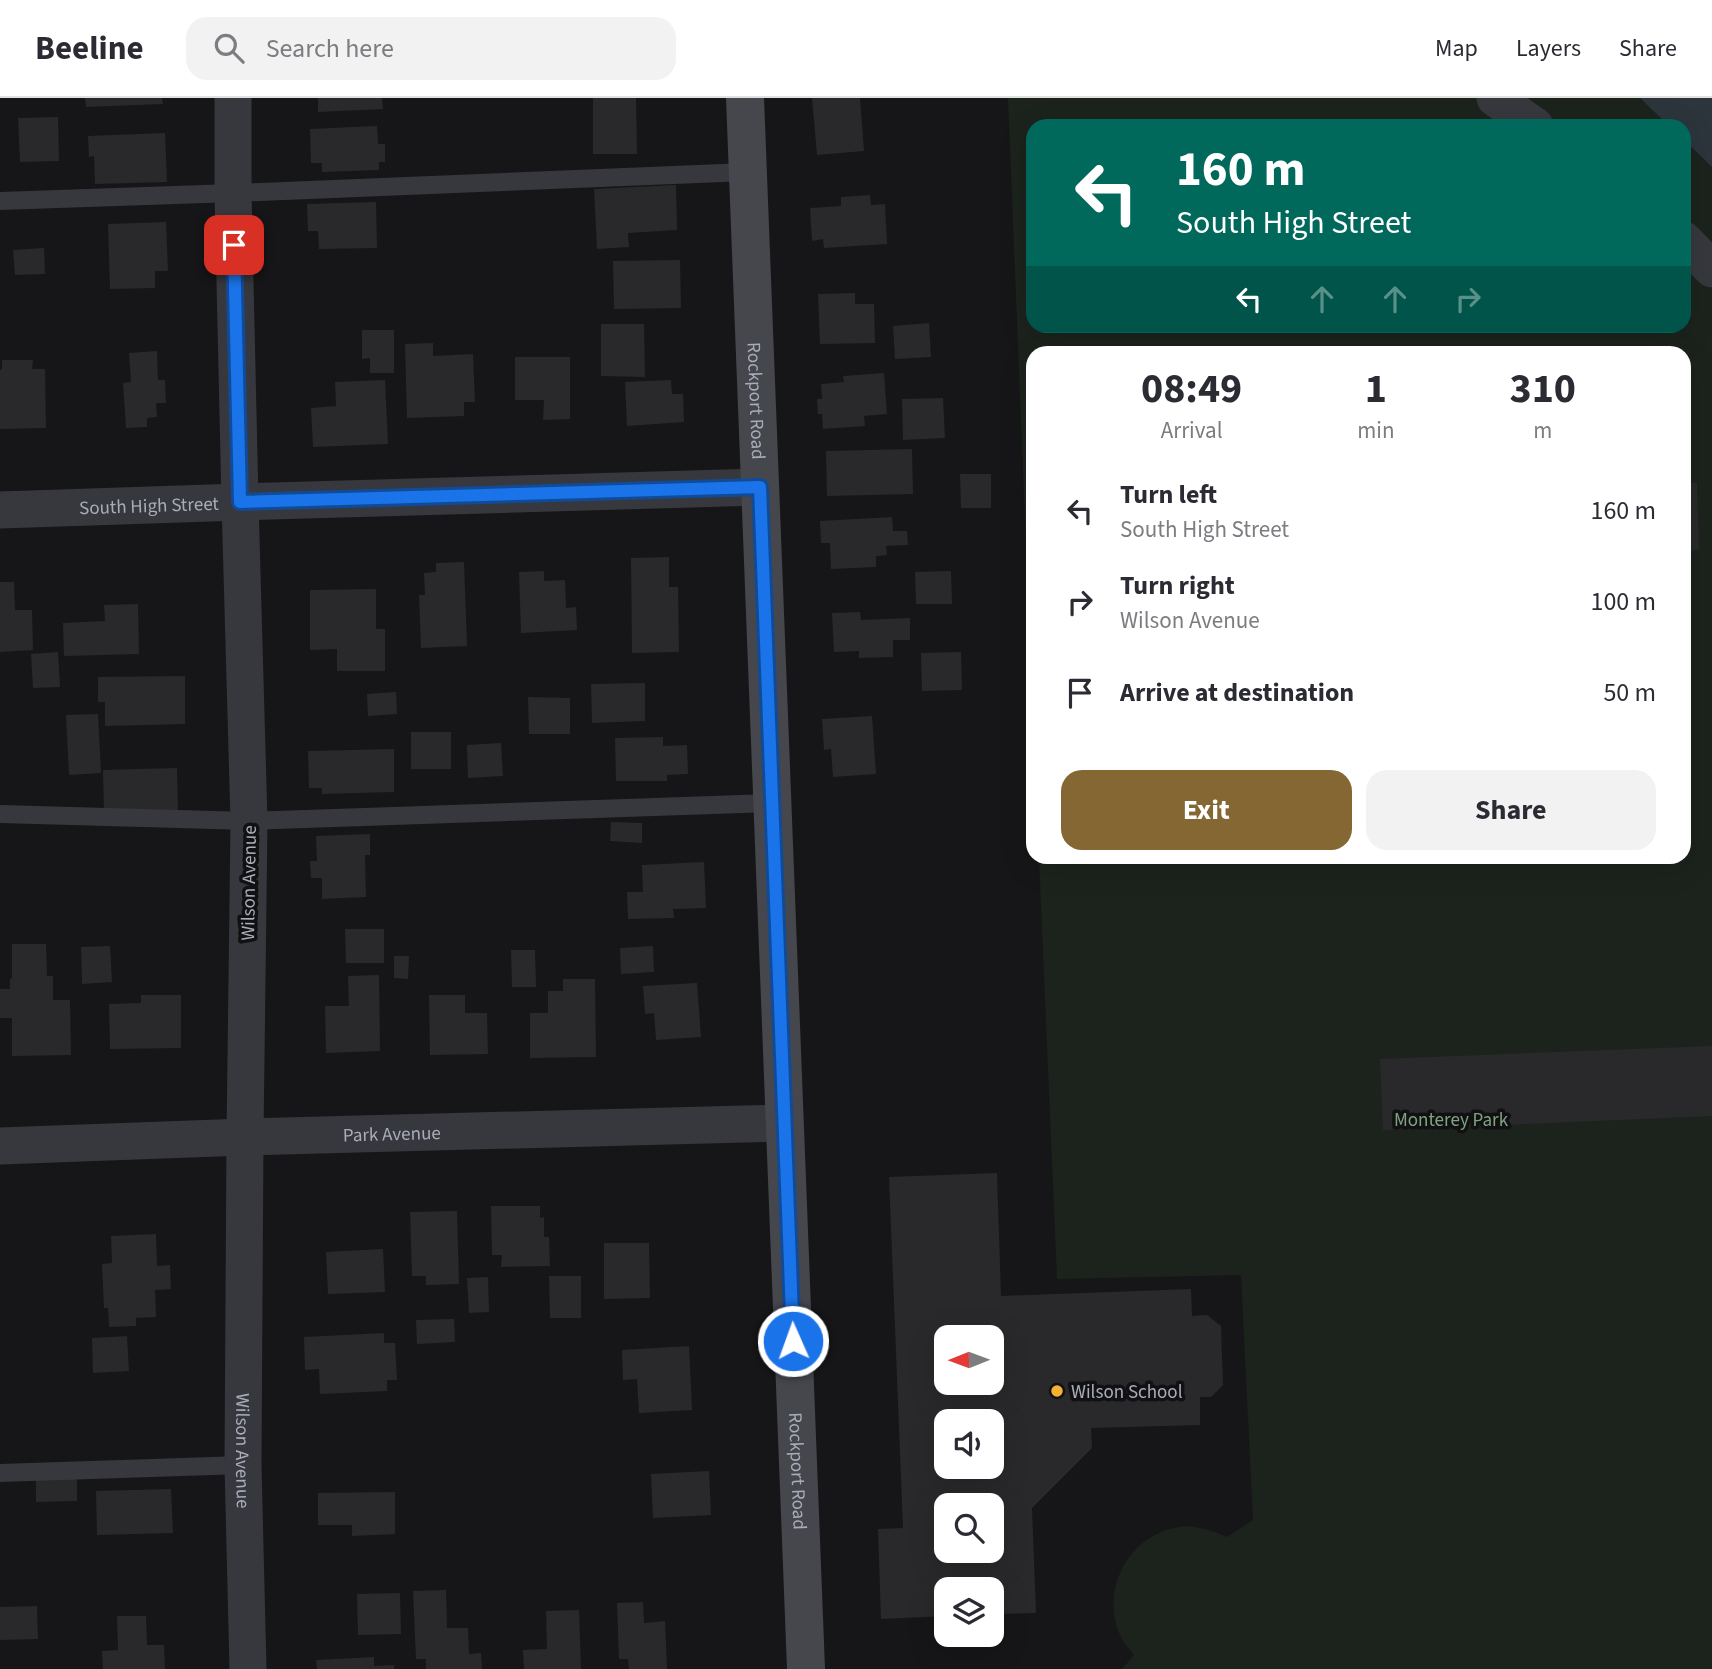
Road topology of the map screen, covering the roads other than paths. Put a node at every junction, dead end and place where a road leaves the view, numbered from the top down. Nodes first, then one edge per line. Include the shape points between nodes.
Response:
1 (233, 98) edge
2 (745, 98) edge
3 (1495, 98) edge
4 (1525, 119) edge
5 (747, 172) junction
6 (233, 193) junction
7 (0, 201) edge
8 (1691, 247) edge
9 (1712, 269) edge
10 (760, 487) junction
11 (240, 502) junction
12 (0, 510) edge
13 (771, 803) junction
14 (0, 814) edge
15 (249, 821) junction
16 (785, 1123) junction
17 (244, 1137) junction
18 (0, 1146) edge
19 (243, 1465) junction
20 (0, 1473) edge
21 (248, 1669) edge
22 (806, 1669) edge

1 - 6 street, Wilson Avenue
2 - 5 street, Rockport Road
3 - 4 street
5 - 6 lane
5 - 10 street, Rockport Road
6 - 7 lane
6 - 11 street, Wilson Avenue
8 - 9 street
10 - 11 street, South High Street
10 - 13 street, Rockport Road
11 - 12 street, South High Street
11 - 15 street, Wilson Avenue
13 - 15 lane
13 - 16 street, Rockport Road
14 - 15 lane
15 - 17 street, Wilson Avenue
16 - 17 street, Park Avenue
16 - 22 street, Rockport Road
17 - 18 street, Park Avenue
17 - 19 street, Wilson Avenue
19 - 20 lane
19 - 21 street, Wilson Avenue

